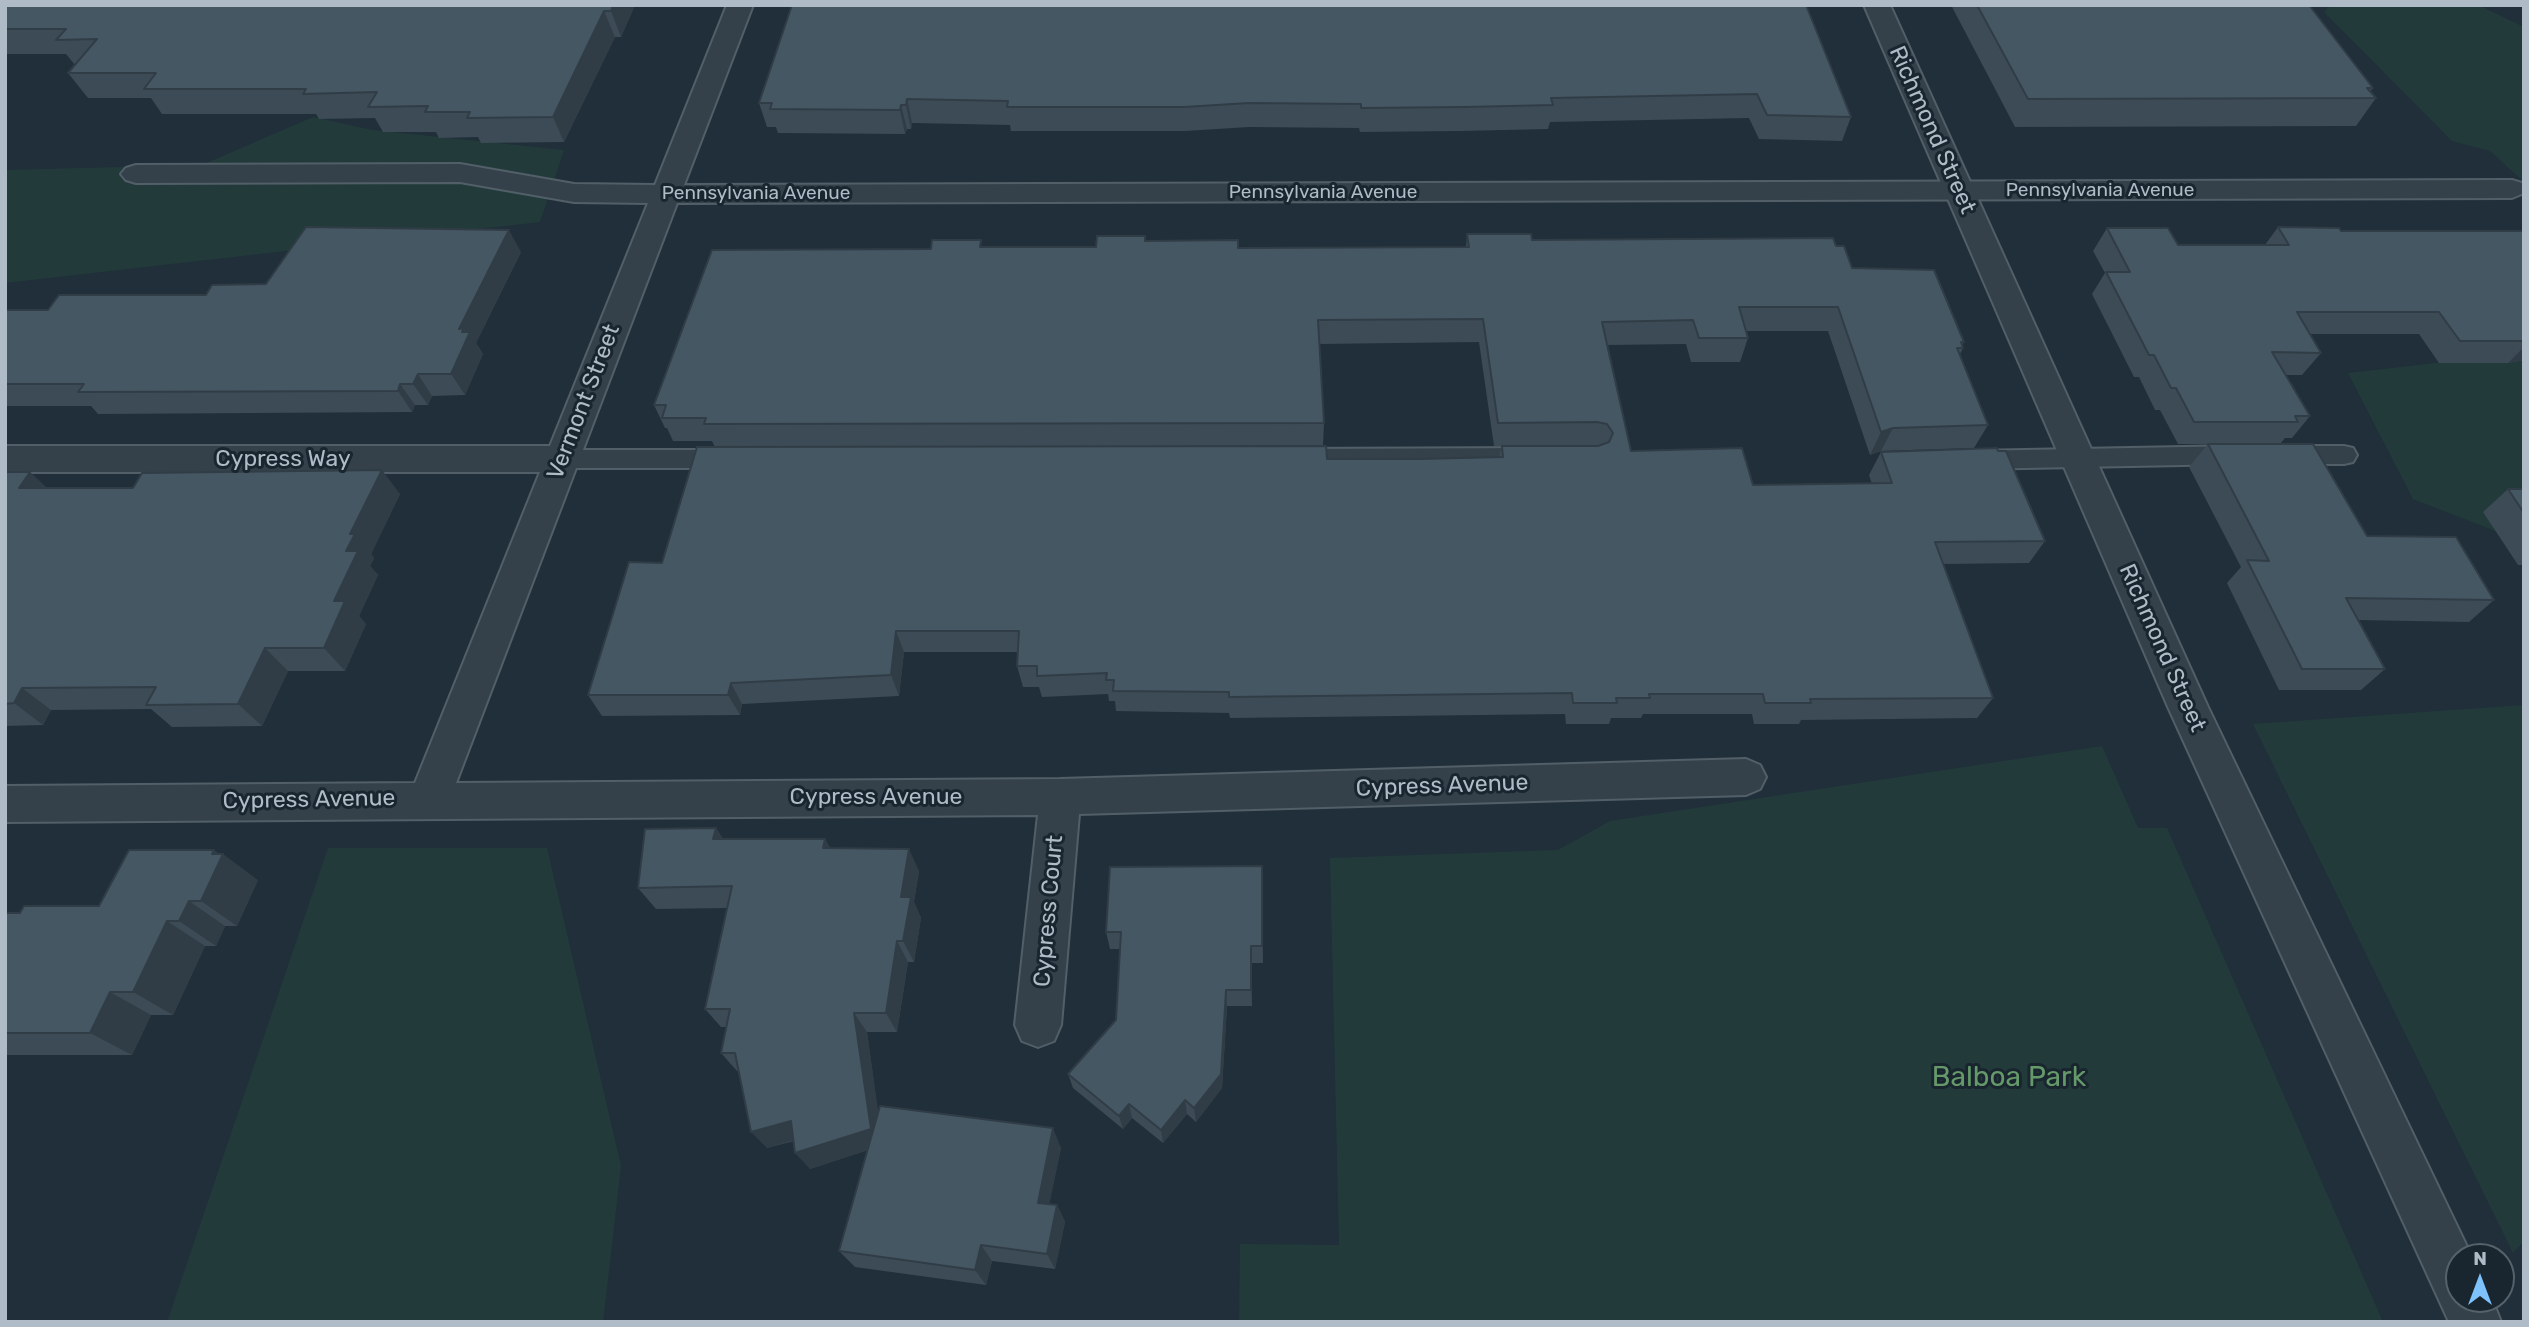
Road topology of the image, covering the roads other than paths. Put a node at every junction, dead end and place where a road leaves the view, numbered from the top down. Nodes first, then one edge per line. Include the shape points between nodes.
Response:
1 (740, 5) edge
2 (1877, 5) edge
3 (136, 174) dead end
4 (2512, 189) dead end
5 (1961, 192) junction
6 (666, 194) junction
7 (2344, 455) dead end
8 (2076, 456) junction
9 (1563, 457) edge
10 (1257, 458) edge
11 (5, 459) edge
12 (561, 459) junction
13 (756, 459) edge
14 (1950, 460) edge
15 (1746, 777) dead end
16 (1060, 797) junction
17 (429, 799) junction
18 (5, 804) edge
19 (1038, 1025) dead end
20 (2445, 1255) edge

1 - 6 street, Vermont Street
2 - 5 street, Richmond Street
3 - 6 street, Pennsylvania Avenue via 460,173 574,193
4 - 5 street, Pennsylvania Avenue
5 - 6 street, Pennsylvania Avenue
5 - 8 street, Richmond Street
6 - 12 street, Vermont Street
7 - 8 lane
8 - 14 lane
8 - 20 street, Richmond Street via 2188,707
9 - 10 lane
11 - 12 street, Cypress Way
12 - 13 lane
12 - 17 street, Vermont Street
15 - 16 street, Cypress Avenue
16 - 17 street, Cypress Avenue
16 - 19 street, Cypress Court
17 - 18 street, Cypress Avenue

